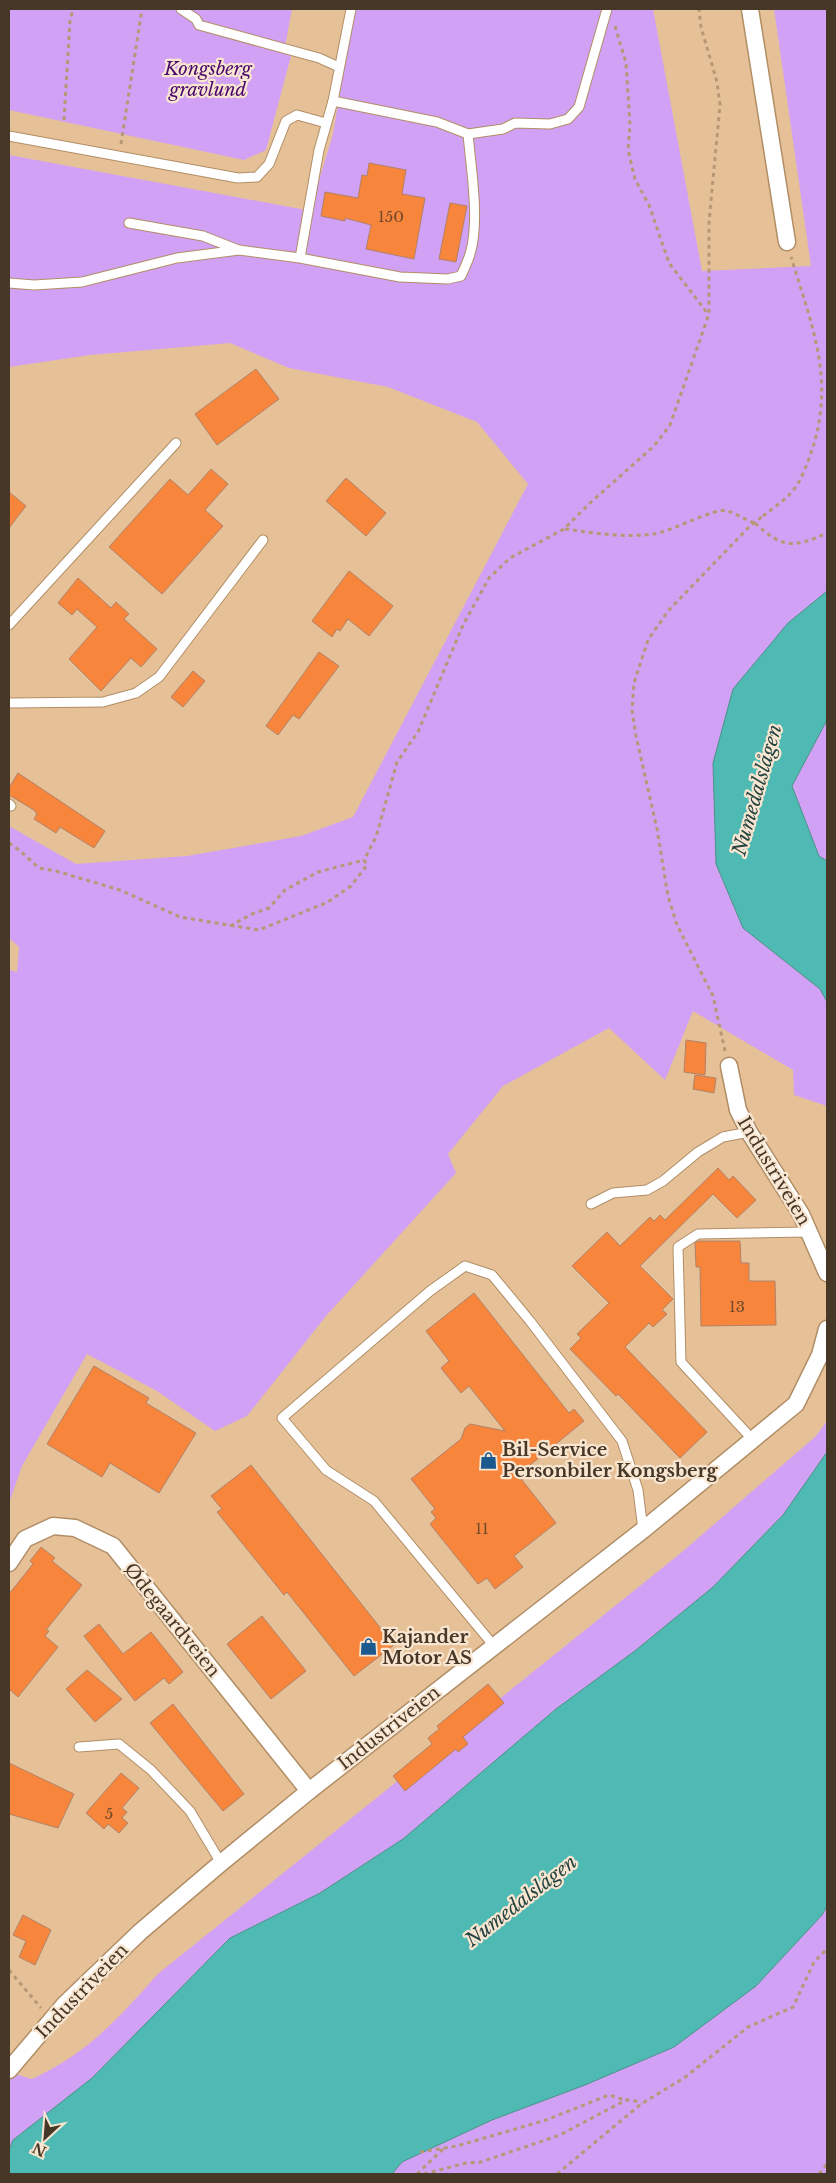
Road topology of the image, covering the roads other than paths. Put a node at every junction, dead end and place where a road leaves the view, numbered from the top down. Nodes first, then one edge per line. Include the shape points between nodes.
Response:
1 (181, 9) edge
2 (351, 9) edge
3 (607, 9) edge
4 (750, 9) edge
5 (339, 67) junction
6 (333, 101) junction
7 (326, 123) junction
8 (468, 134) junction
9 (9, 136) edge
10 (129, 223) dead end
11 (786, 242) road end
12 (239, 250) junction
13 (300, 258) junction
14 (9, 283) edge
15 (176, 443) dead end
16 (263, 540) dead end
17 (9, 624) edge
18 (9, 703) edge
19 (729, 1066) road end
20 (749, 1132) junction
21 (591, 1204) dead end
22 (810, 1232) junction
23 (827, 1273) edge
24 (827, 1329) edge
25 (753, 1440) junction
26 (643, 1530) junction
27 (9, 1563) edge
28 (494, 1646) junction
29 (79, 1747) dead end
30 (309, 1791) junction
31 (221, 1864) junction
32 (9, 2070) edge

1 - 5 lane via 199,24 319,58
2 - 5 lane
3 - 8 lane via 579,107 568,119 550,124 515,123 503,129
4 - 11 street
5 - 6 lane
6 - 7 lane
6 - 8 lane via 437,122
7 - 9 lane via 297,115 286,121 269,164 257,177 238,178
7 - 13 lane
8 - 13 lane via 474,218 471,254 461,276 448,279 400,277
10 - 12 lane via 203,236
12 - 13 lane
12 - 14 lane via 177,258 82,282
15 - 17 lane
16 - 18 lane via 159,677 136,693 103,702
19 - 20 street, Industriveien via 738,1110
20 - 21 lane via 723,1137 647,1190 613,1193
20 - 22 street, Industriveien
22 - 23 street, Industriveien
22 - 25 lane via 698,1234 678,1247 681,1362
24 - 25 street, Industriveien via 820,1355 796,1404
25 - 26 street, Industriveien
26 - 28 street, Industriveien
26 - 28 lane via 638,1490 622,1441 492,1275 465,1266 430,1291 282,1418 326,1470 374,1501
27 - 30 street, Ødegaardveien via 25,1539 53,1526 75,1528 113,1546
28 - 30 street, Industriveien
29 - 31 lane via 118,1744 151,1770 190,1811
30 - 31 street, Industriveien
31 - 32 street, Industriveien via 140,1932 52,2019

